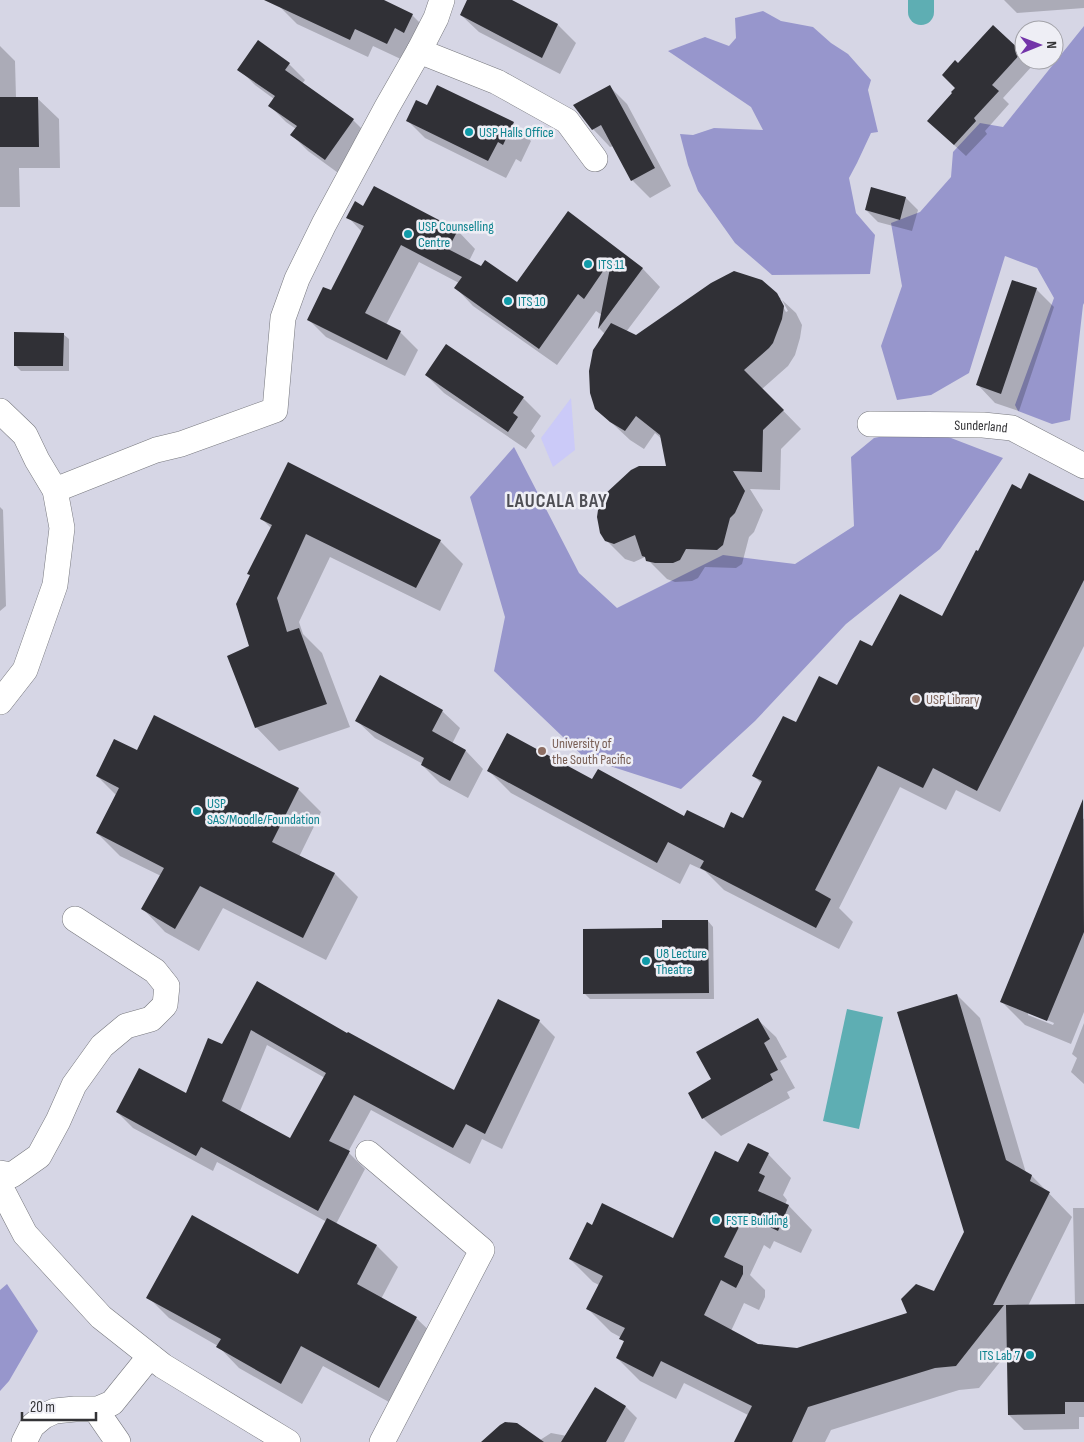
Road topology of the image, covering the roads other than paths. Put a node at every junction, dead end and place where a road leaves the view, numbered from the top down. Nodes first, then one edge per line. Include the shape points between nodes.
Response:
1 (442, 0) edge
2 (419, 51) junction
3 (595, 159) dead end
4 (0, 411) edge
5 (870, 424) dead end
6 (1084, 466) edge
7 (55, 490) junction
8 (0, 702) edge
9 (75, 920) dead end
10 (368, 1153) dead end
11 (0, 1173) edge
12 (0, 1186) edge
13 (150, 1356) junction
14 (98, 1409) junction
15 (24, 1442) edge
16 (118, 1442) edge
17 (288, 1442) edge
18 (382, 1442) edge

1 - 2 street
2 - 3 street via 497,82 567,121
2 - 7 street via 297,279 283,318 274,410 156,450
4 - 7 street via 25,435
5 - 6 street, Sunderland via 1012,428
7 - 8 street via 62,528 55,585 25,670
9 - 11 street via 155,971 167,986 164,1006 151,1018 126,1026 102,1046 74,1085 39,1156 12,1175
10 - 18 street via 482,1250
12 - 13 street via 25,1234 101,1317
13 - 14 street via 112,1403
13 - 17 street
14 - 15 street via 55,1411 32,1426
14 - 16 street

